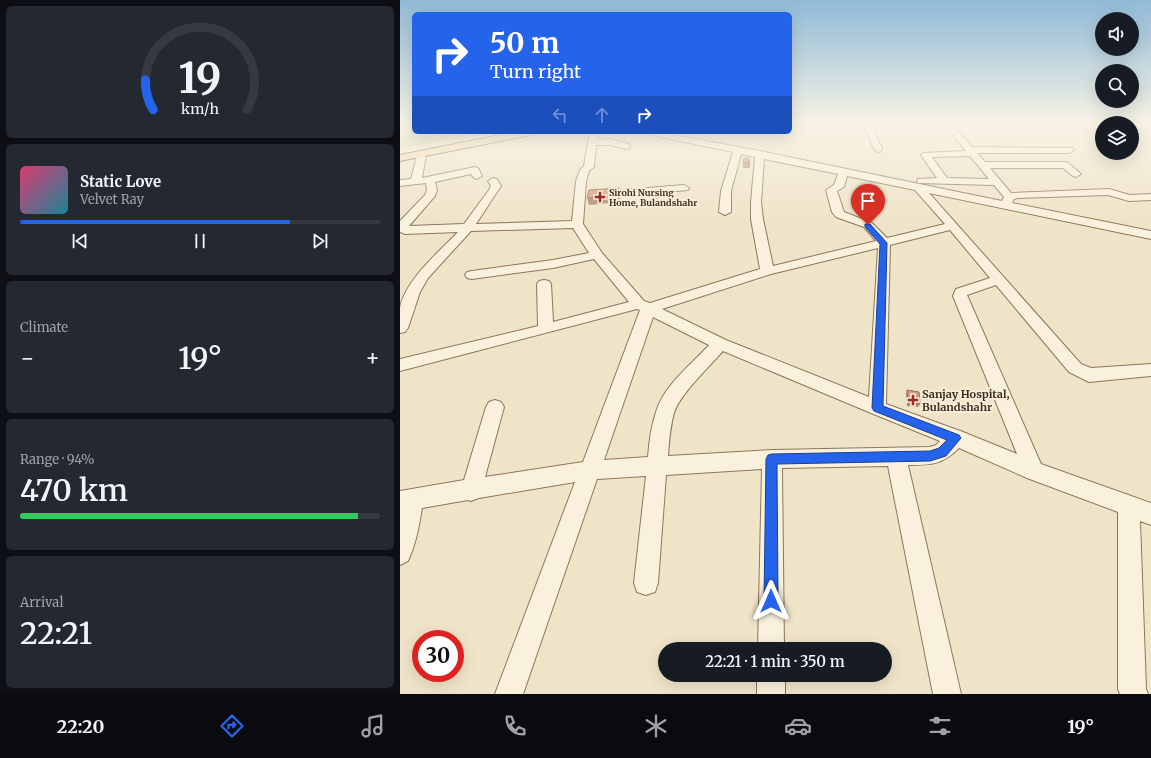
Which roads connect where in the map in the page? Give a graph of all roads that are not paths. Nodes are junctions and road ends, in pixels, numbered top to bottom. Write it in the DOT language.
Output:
graph roads {
  1 [pos="420,157"];
  2 [pos="584,157"];
  3 [pos="590,157"];
  4 [pos="736,157"];
  5 [pos="760,157"];
  6 [pos="776,157"];
  7 [pos="928,157"];
  8 [pos="977,157"];
  9 [pos="983,165"];
  10 [pos="585,170"];
  11 [pos="843,172"];
  12 [pos="1076,174"];
  13 [pos="1005,175"];
  14 [pos="477,176"];
  15 [pos="994,178"];
  16 [pos="430,180"];
  17 [pos="494,180"];
  18 [pos="416,181"];
  19 [pos="944,181"];
  20 [pos="400,183"];
  21 [pos="914,187"];
  22 [pos="684,188"];
  23 [pos="579,196"];
  24 [pos="1151,198"];
  25 [pos="1008,201"];
  26 [pos="725,212"];
  27 [pos="577,224"];
  28 [pos="953,226"];
  29 [pos="467,229"];
  30 [pos="402,232"];
  31 [pos="1151,235"];
  32 [pos="884,243"];
  33 [pos="596,255"];
  34 [pos="767,271"];
  35 [pos="472,275"];
  36 [pos="999,279"];
  37 [pos="544,284"];
  38 [pos="644,306"];
  39 [pos="400,328"];
  40 [pos="546,329"];
  41 [pos="720,344"];
  42 [pos="400,365"];
  43 [pos="1151,370"];
  44 [pos="495,407"];
  45 [pos="877,408"];
  46 [pos="956,438"];
  47 [pos="896,458"];
  48 [pos="772,459"];
  49 [pos="657,466"];
  50 [pos="589,470"];
  51 [pos="1034,471"];
  52 [pos="471,491"];
  53 [pos="406,501"];
  54 [pos="1140,510"];
  55 [pos="400,553"];
  56 [pos="646,583"];
  57 [pos="771,642"];
  58 [pos="771,682"];
  59 [pos="508,694"];
  60 [pos="771,694"];
  61 [pos="947,694"];
  62 [pos="1134,694"];
  1 -- 18 [label="street"];
  2 -- 10 [label="street"];
  3 -- 10 [label="street"];
  4 -- 26 [label="street"];
  5 -- 34 [label="street"];
  6 -- 11 [label="street"];
  7 -- 19 [label="street"];
  8 -- 9 [label="street"];
  9 -- 12 [label="street"];
  9 -- 15 [label="street"];
  10 -- 23 [label="street"];
  11 -- 21 [label="street"];
  11 -- 32 [label="street"];
  13 -- 15 [label="street"];
  14 -- 16 [label="street"];
  15 -- 19 [label="street"];
  15 -- 25 [label="street"];
  16 -- 18 [label="street"];
  16 -- 30 [label="street"];
  17 -- 29 [label="street"];
  18 -- 20 [label="street"];
  19 -- 21 [label="street"];
  21 -- 25 [label="street"];
  21 -- 28 [label="street"];
  22 -- 23 [label="street"];
  23 -- 27 [label="street"];
  24 -- 25 [label="street"];
  25 -- 31 [label="street"];
  27 -- 29 [label="street"];
  27 -- 33 [label="street"];
  28 -- 32 [label="street"];
  28 -- 36 [label="street"];
  29 -- 30 [label="street"];
  29 -- 39 [label="street"];
  32 -- 34 [label="street"];
  32 -- 45 [label="street"];
  33 -- 35 [label="street"];
  33 -- 38 [label="street"];
  34 -- 38 [label="street"];
  36 -- 43 [label="street"];
  36 -- 51 [label="street"];
  37 -- 40 [label="street"];
  38 -- 40 [label="street"];
  38 -- 41 [label="street"];
  38 -- 50 [label="street"];
  40 -- 42 [label="street"];
  41 -- 45 [label="street"];
  41 -- 49 [label="street"];
  44 -- 52 [label="street"];
  45 -- 46 [label="street"];
  46 -- 47 [label="street"];
  46 -- 51 [label="street"];
  47 -- 48 [label="street"];
  47 -- 61 [label="street"];
  48 -- 49 [label="street"];
  48 -- 57 [label="street"];
  49 -- 50 [label="street"];
  49 -- 56 [label="street"];
  50 -- 52 [label="street"];
  50 -- 59 [label="street"];
  51 -- 54 [label="street"];
  52 -- 53 [label="street"];
  53 -- 55 [label="street"];
  54 -- 62 [label="street"];
  58 -- 60 [label="street"];
}
